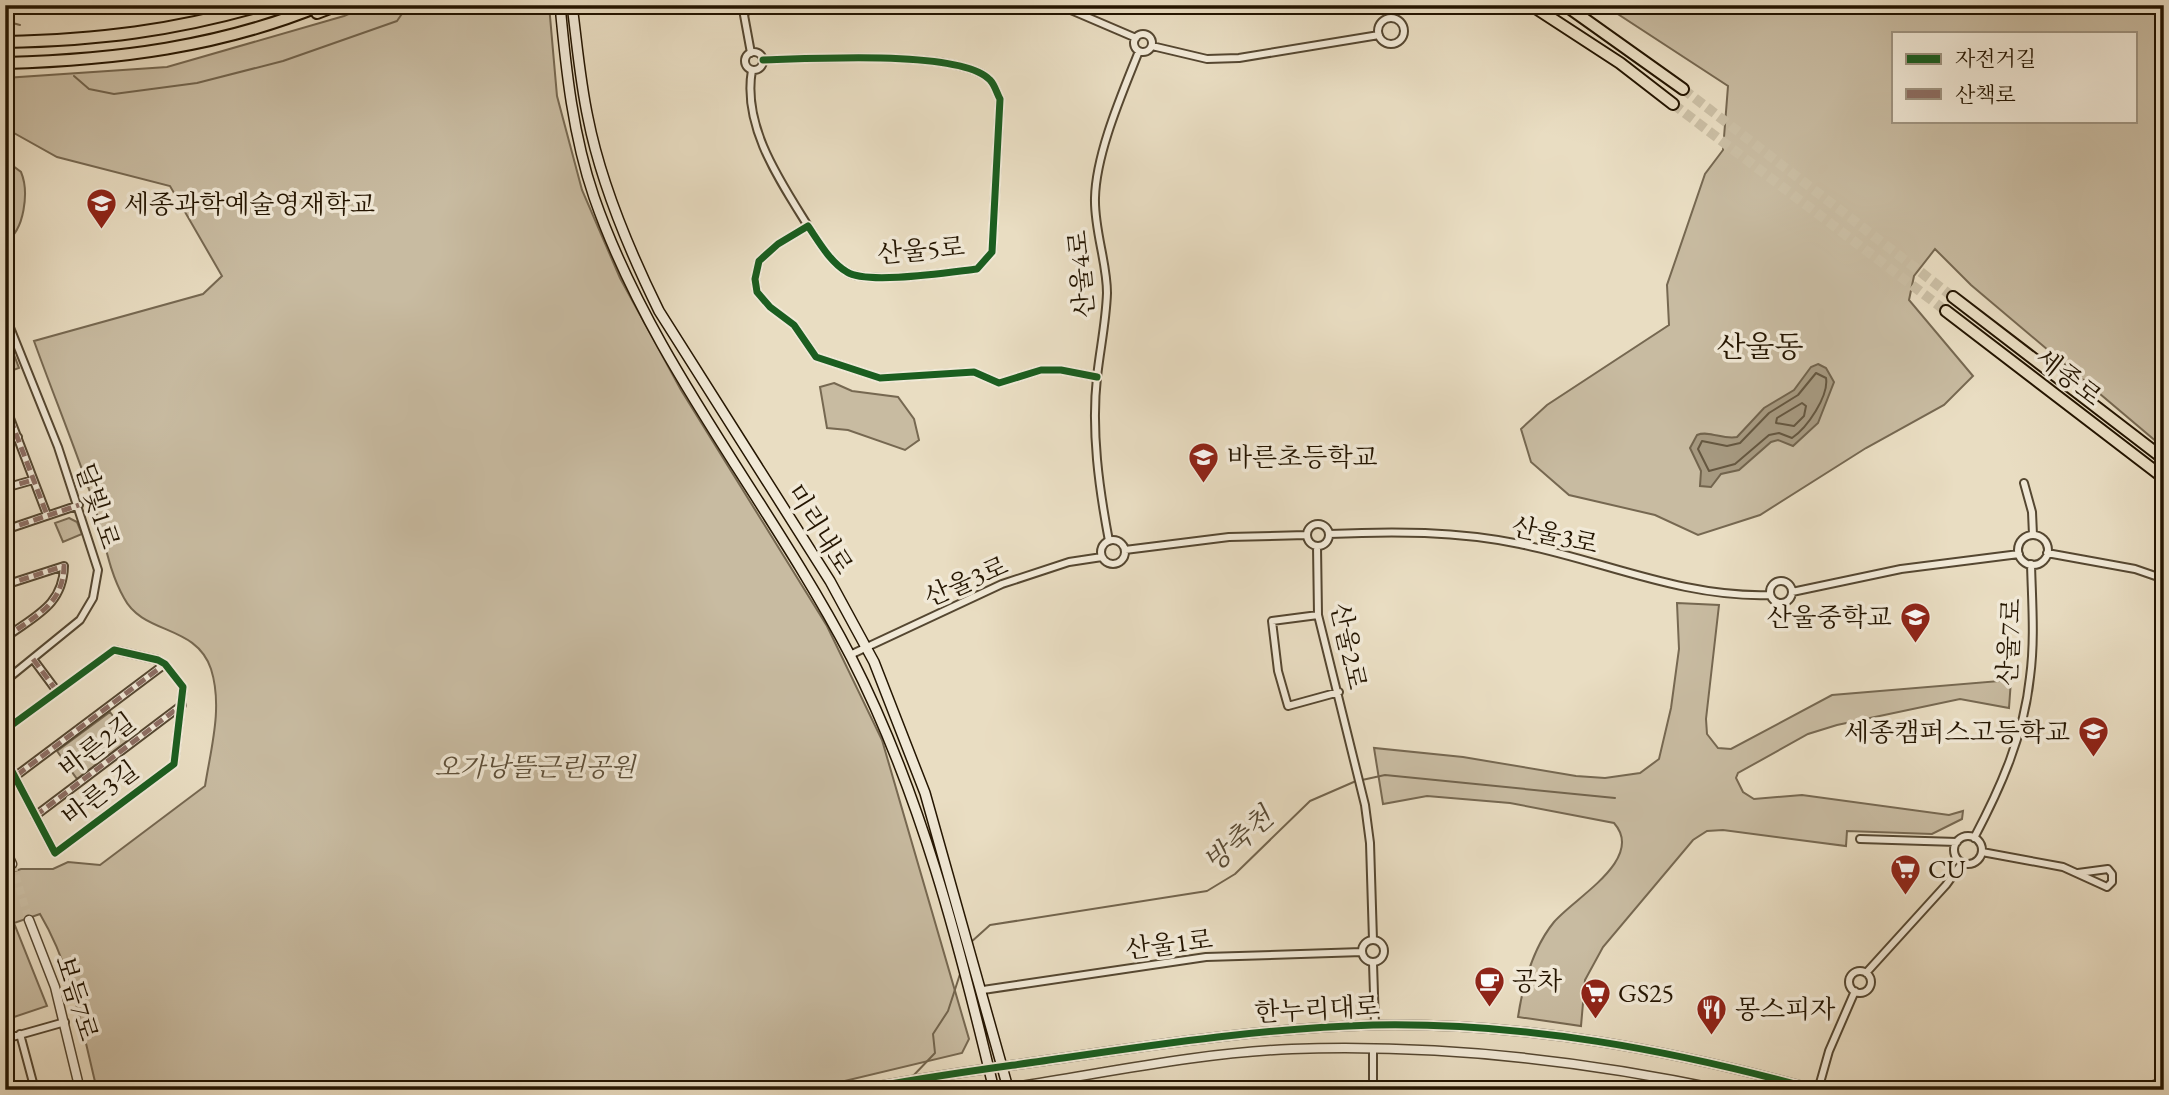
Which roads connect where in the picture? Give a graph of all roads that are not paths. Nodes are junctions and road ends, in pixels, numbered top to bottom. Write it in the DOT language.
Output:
graph roads {
  1 [pos="253,5"];
  2 [pos="263,5"];
  3 [pos="322,5"];
  4 [pos="338,5"];
  5 [pos="559,5"];
  6 [pos="572,5"];
  7 [pos="750,5"];
  8 [pos="1059,5"];
  9 [pos="1531,5"];
  10 [pos="1565,5"];
  11 [pos="222,17"];
  12 [pos="1379,35"];
  13 [pos="219,38"];
  14 [pos="1136,38"];
  15 [pos="5,43"];
  16 [pos="1152,46"];
  17 [pos="1139,51"];
  18 [pos="751,53"];
  19 [pos="763,60"];
  20 [pos="5,63"];
  21 [pos="752,70"];
  22 [pos="1683,89"];
  23 [pos="1673,104"];
  24 [pos="808,226"];
  25 [pos="1953,296"];
  26 [pos="1946,311"];
  27 [pos="5,315"];
  28 [pos="9,334"];
  29 [pos="1097,377"];
  30 [pos="5,405"];
  31 [pos="18,438"];
  32 [pos="5,442"];
  33 [pos="2164,459"];
  34 [pos="2164,478"];
  35 [pos="33,480"];
  36 [pos="2024,483"];
  37 [pos="5,488"];
  38 [pos="79,505"];
  39 [pos="47,516"];
  40 [pos="5,530"];
  41 [pos="1329,534"];
  42 [pos="1306,535"];
  43 [pos="2033,536"];
  44 [pos="1109,541"];
  45 [pos="1317,546"];
  46 [pos="1125,550"];
  47 [pos="2047,553"];
  48 [pos="2019,554"];
  49 [pos="1102,557"];
  50 [pos="2031,564"];
  51 [pos="2164,579"];
  52 [pos="5,585"];
  53 [pos="1792,592"];
  54 [pos="1770,595"];
  55 [pos="1318,615"];
  56 [pos="5,622"];
  57 [pos="13,632"];
  58 [pos="5,638"];
  59 [pos="866,646"];
  60 [pos="850,655"];
  61 [pos="33,659"];
  62 [pos="165,664"];
  63 [pos="5,681"];
  64 [pos="56,691"];
  65 [pos="1339,692"];
  66 [pos="182,705"];
  67 [pos="5,730"];
  68 [pos="5,758"];
  69 [pos="15,776"];
  70 [pos="5,784"];
  71 [pos="35,816"];
  72 [pos="1973,838"];
  73 [pos="1860,839"];
  74 [pos="1957,842"];
  75 [pos="5,849"];
  76 [pos="1982,852"];
  77 [pos="1962,863"];
  78 [pos="12,864"];
  79 [pos="2078,873"];
  80 [pos="29,920"];
  81 [pos="1373,940"];
  82 [pos="1362,952"];
  83 [pos="1373,963"];
  84 [pos="1866,973"];
  85 [pos="983,990"];
  86 [pos="1855,991"];
  87 [pos="65,1022"];
  88 [pos="1375,1025"];
  89 [pos="20,1034"];
  90 [pos="5,1039"];
  91 [pos="1373,1051"];
  92 [pos="1003,1066"];
  93 [pos="988,1068"];
  94 [pos="1009,1089"];
  95 [pos="35,1090"];
  96 [pos="80,1090"];
  97 [pos="859,1090"];
  98 [pos="993,1090"];
  99 [pos="1373,1090"];
  100 [pos="1723,1090"];
  101 [pos="1817,1090"];
  1 -- 11 [label="highway"];
  2 -- 11 [label="highway"];
  3 -- 13 [label="highway"];
  4 -- 13 [label="highway"];
  5 -- 60 [label="main road, 미리내로"];
  6 -- 59 [label="main road, 미리내로"];
  7 -- 18 [label="street"];
  8 -- 14 [label="street"];
  9 -- 23 [label="highway"];
  10 -- 22 [label="highway"];
  11 -- 15 [label="highway"];
  12 -- 12 [label="street"];
  12 -- 16 [label="street"];
  13 -- 20 [label="highway"];
  14 -- 16 [label="street"];
  14 -- 17 [label="street"];
  16 -- 17 [label="street"];
  17 -- 29 [label="street, 산울4로"];
  18 -- 19 [label="street"];
  18 -- 21 [label="street"];
  19 -- 21 [label="street"];
  19 -- 24 [label="street, 산울5로"];
  21 -- 24 [label="street, 산울5로"];
  24 -- 29 [label="street"];
  25 -- 33 [label="highway, 세종로"];
  26 -- 34 [label="highway, 세종로"];
  27 -- 28 [label="street, 달빛1로"];
  28 -- 38 [label="street, 달빛1로"];
  29 -- 44 [label="street, 산울4로"];
  30 -- 31 [label="street"];
  31 -- 32 [label="street"];
  31 -- 35 [label="street"];
  35 -- 37 [label="street"];
  35 -- 39 [label="street"];
  36 -- 43 [label="street"];
  38 -- 39 [label="street"];
  38 -- 61 [label="street, 달빛1로"];
  39 -- 40 [label="street"];
  41 -- 42 [label="street"];
  41 -- 45 [label="street"];
  41 -- 54 [label="street, 산울3로"];
  42 -- 45 [label="street"];
  42 -- 46 [label="street"];
  43 -- 47 [label="street"];
  43 -- 48 [label="street"];
  44 -- 46 [label="street"];
  44 -- 49 [label="street"];
  45 -- 55 [label="street, 산울2로"];
  46 -- 49 [label="street"];
  47 -- 50 [label="street"];
  47 -- 51 [label="street"];
  48 -- 50 [label="street"];
  48 -- 53 [label="street"];
  49 -- 59 [label="street, 산울3로"];
  50 -- 72 [label="street, 산울7로"];
  52 -- 57 [label="street"];
  53 -- 54 [label="street"];
  53 -- 54 [label="street"];
  55 -- 65 [label="street, 산울2로"];
  55 -- 65 [label="street"];
  56 -- 57 [label="street"];
  57 -- 58 [label="street"];
  59 -- 60 [label="street, 산울3로"];
  59 -- 85 [label="main road, 미리내로"];
  60 -- 93 [label="main road, 미리내로"];
  61 -- 63 [label="street, 달빛1로"];
  61 -- 64 [label="street"];
  62 -- 64 [label="street"];
  62 -- 66 [label="street"];
  62 -- 69 [label="street"];
  64 -- 67 [label="street"];
  65 -- 81 [label="street, 산울2로"];
  66 -- 71 [label="street, 바른2길"];
  66 -- 71 [label="street, 바른3길"];
  68 -- 69 [label="street, 바른3길"];
  69 -- 70 [label="street"];
  69 -- 71 [label="street, 바른3길"];
  72 -- 74 [label="street"];
  72 -- 76 [label="street"];
  73 -- 74 [label="street"];
  74 -- 77 [label="street"];
  75 -- 78 [label="street"];
  76 -- 77 [label="street"];
  76 -- 79 [label="street"];
  77 -- 84 [label="street"];
  79 -- 79 [label="street"];
  80 -- 87 [label="street, 보듬7로"];
  81 -- 82 [label="street"];
  81 -- 83 [label="street"];
  82 -- 83 [label="street"];
  82 -- 85 [label="street, 산울1로"];
  83 -- 88 [label="street"];
  84 -- 86 [label="street"];
  84 -- 86 [label="street"];
  85 -- 92 [label="main road, 미리내로"];
  86 -- 101 [label="street"];
  87 -- 89 [label="street"];
  87 -- 96 [label="street, 보듬7로"];
  88 -- 92 [label="street, 한누리대로"];
  88 -- 101 [label="street, 한누리대로"];
  89 -- 90 [label="street"];
  89 -- 95 [label="street"];
  91 -- 94 [label="street, 한누리대로"];
  91 -- 99 [label="street"];
  91 -- 100 [label="street, 한누리대로"];
  92 -- 93 [label="street, 한누리대로"];
  92 -- 94 [label="main road, 미리내로"];
  93 -- 97 [label="street, 한누리대로"];
  93 -- 98 [label="main road, 미리내로"];
  94 -- 98 [label="street, 한누리대로"];
}
